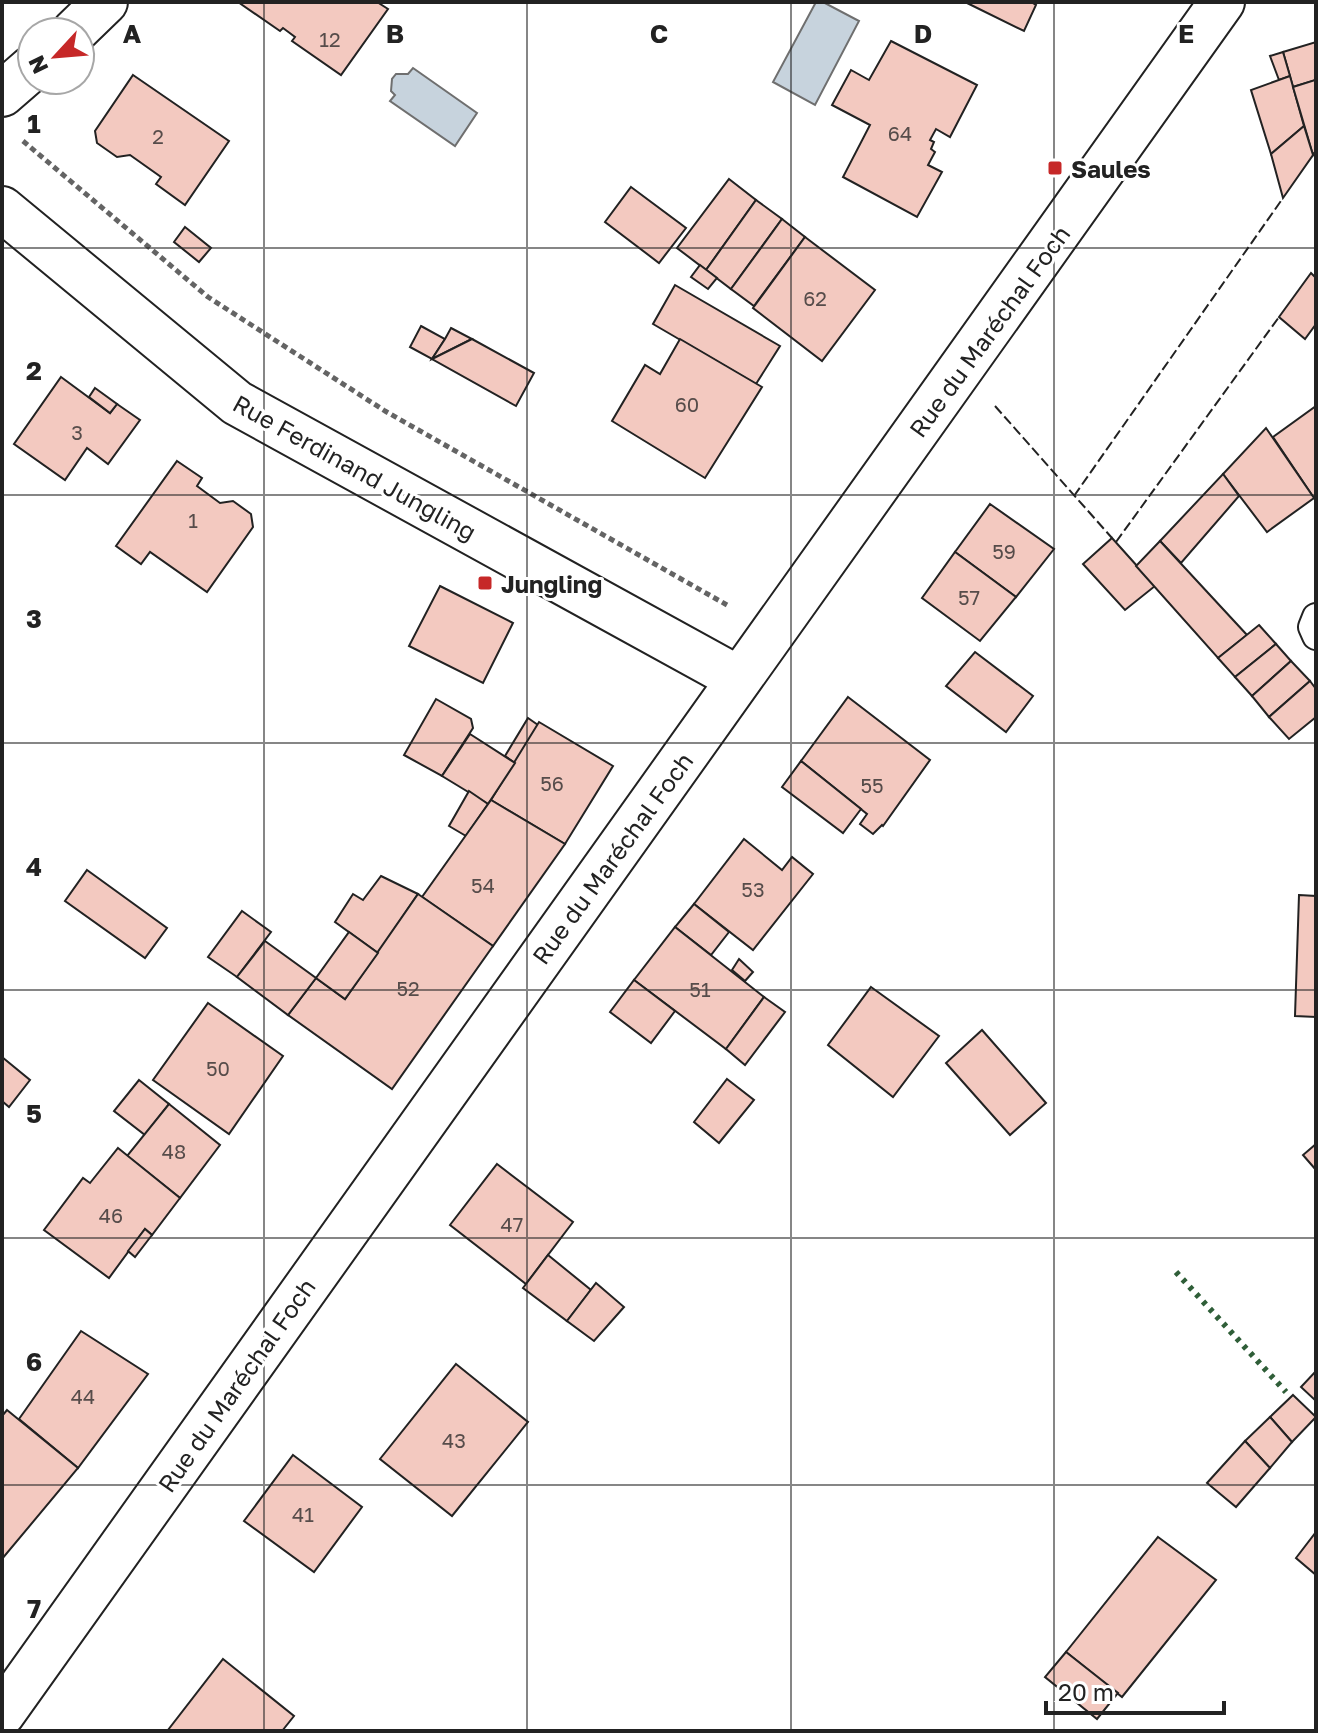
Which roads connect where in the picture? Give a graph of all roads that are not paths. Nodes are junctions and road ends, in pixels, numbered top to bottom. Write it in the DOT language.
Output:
graph roads {
  1 [pos="105,2"];
  2 [pos="1222,2"];
  3 [pos="91,16"];
  4 [pos="2,209"];
  5 [pos="1316,617"];
  6 [pos="1316,636"];
  7 [pos="739,679"];
  8 [pos="2,1714"];
  1 -- 3 [label="street"];
  2 -- 7 [label="street, Rue du Maréchal Foch"];
  4 -- 7 [label="street, Rue Ferdinand Jungling"];
  5 -- 6 [label="lane"];
  7 -- 8 [label="street, Rue du Maréchal Foch"];
}
